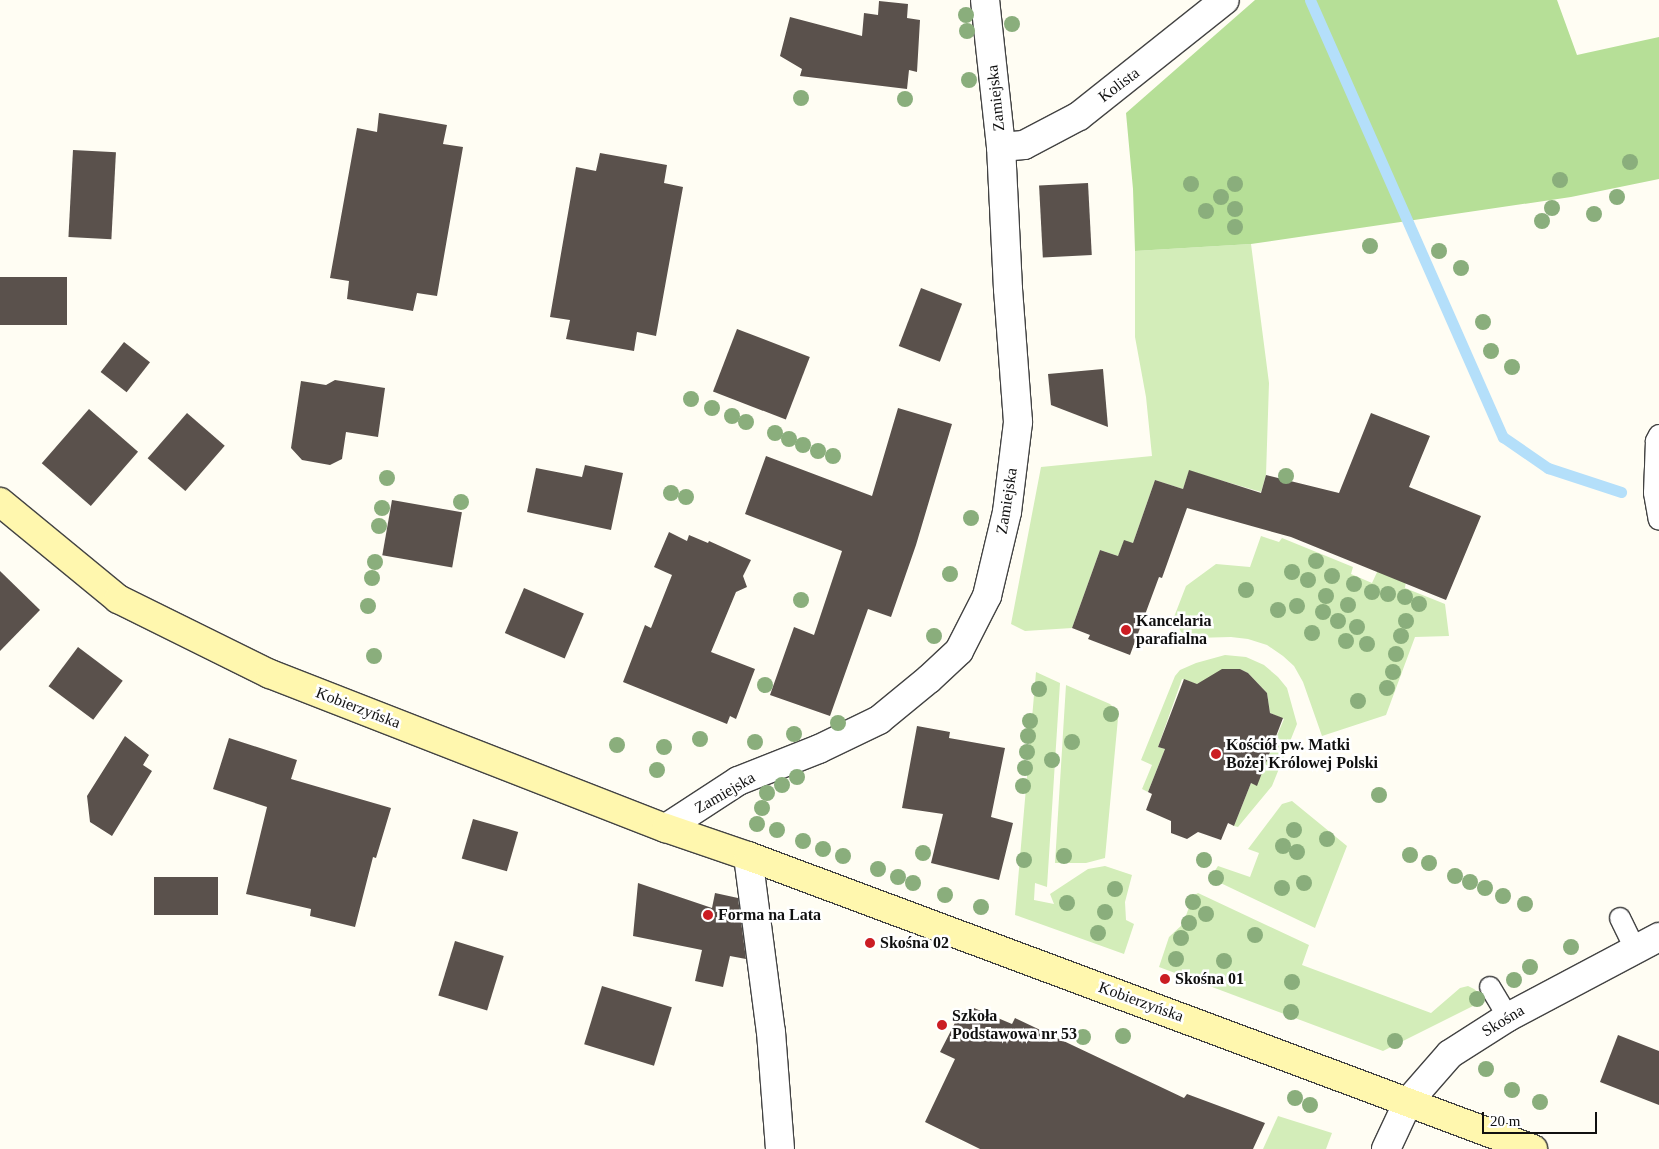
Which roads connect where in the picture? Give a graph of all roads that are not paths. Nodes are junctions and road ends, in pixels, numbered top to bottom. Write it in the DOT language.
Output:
graph roads {
  1 [pos="985,0"];
  2 [pos="1225,0"];
  3 [pos="1001,146"];
  4 [pos="1659,435"];
  5 [pos="0,502"];
  6 [pos="1659,520"];
  7 [pos="666,828"];
  8 [pos="748,856"];
  9 [pos="1620,918"];
  10 [pos="1659,937"];
  11 [pos="1635,949"];
  12 [pos="1490,987"];
  13 [pos="1508,1017"];
  14 [pos="1408,1102"];
  15 [pos="780,1149"];
  16 [pos="1386,1149"];
  17 [pos="1533,1149"];
  1 -- 3 [label="street, Zamiejska"];
  2 -- 3 [label="street, Kolista"];
  3 -- 7 [label="street, Zamiejska"];
  4 -- 6 [label="lane"];
  5 -- 7 [label="street, Kobierzyńska"];
  7 -- 8 [label="street, Kobierzyńska"];
  8 -- 14 [label="street, Kobierzyńska"];
  8 -- 15 [label="street"];
  9 -- 11 [label="lane"];
  10 -- 11 [label="street, Skośna"];
  11 -- 13 [label="street, Skośna"];
  12 -- 13 [label="lane"];
  13 -- 14 [label="street, Skośna"];
  14 -- 16 [label="street, Skośna"];
  14 -- 17 [label="street, Kobierzyńska"];
}
